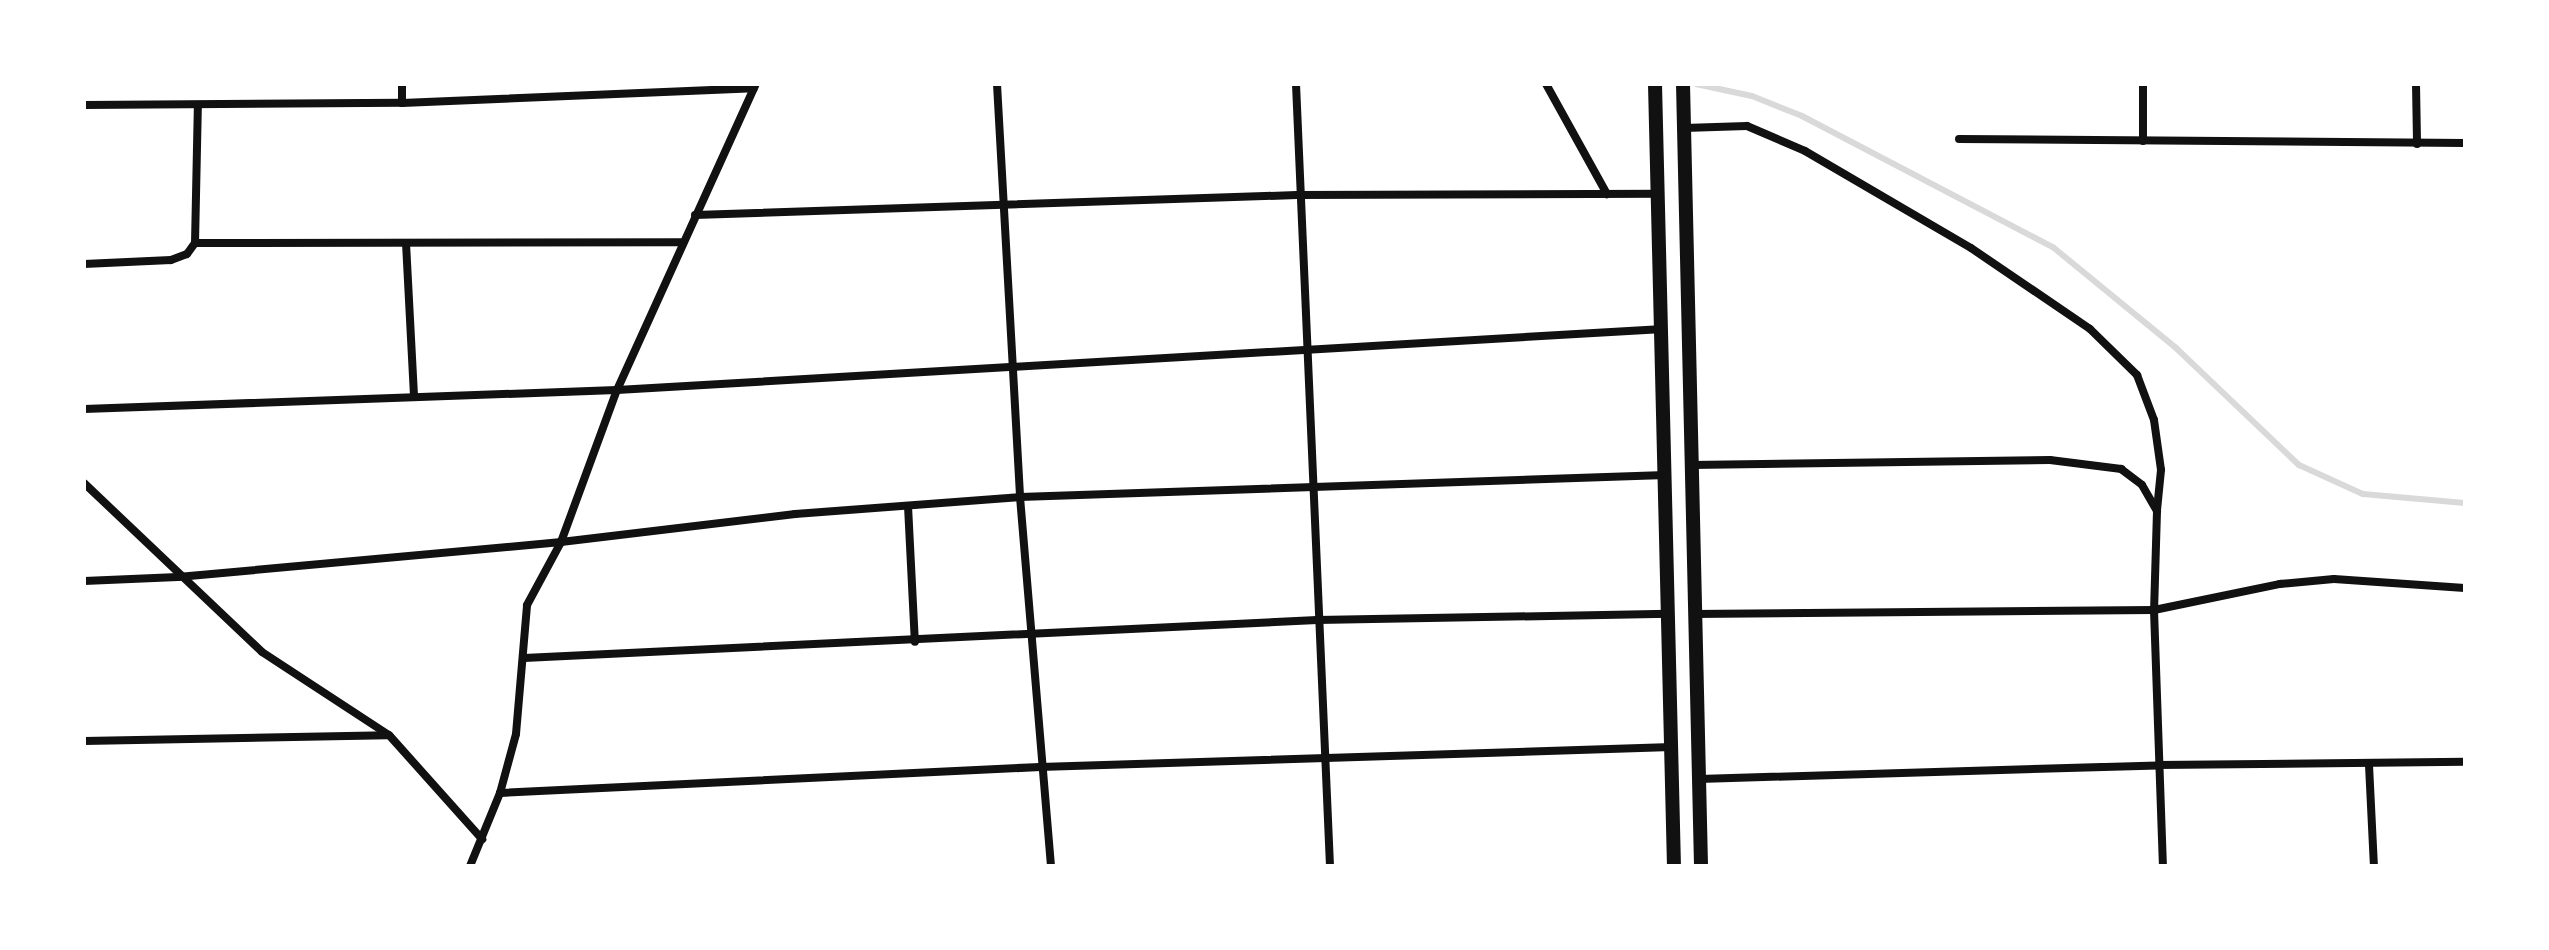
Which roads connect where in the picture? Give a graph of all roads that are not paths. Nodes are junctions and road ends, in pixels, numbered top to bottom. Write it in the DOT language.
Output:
graph roads {
  1 [pos="402,84"];
  2 [pos="997,84"];
  3 [pos="1296,84"];
  4 [pos="1546,84"];
  5 [pos="1655,84"];
  6 [pos="2143,84"];
  7 [pos="2416,84"];
  8 [pos="755,86"];
  9 [pos="1683,88"];
  10 [pos="402,103"];
  11 [pos="84,105"];
  12 [pos="198,105"];
  13 [pos="1684,128"];
  14 [pos="1959,139"];
  15 [pos="2143,141"];
  16 [pos="2465,143"];
  17 [pos="2417,144"];
  18 [pos="1607,194"];
  19 [pos="1659,194"];
  20 [pos="1297,195"];
  21 [pos="1005,202"];
  22 [pos="695,215"];
  23 [pos="681,242"];
  24 [pos="195,243"];
  25 [pos="406,243"];
  26 [pos="84,264"];
  27 [pos="1663,329"];
  28 [pos="1307,351"];
  29 [pos="1013,369"];
  30 [pos="617,390"];
  31 [pos="414,397"];
  32 [pos="84,409"];
  33 [pos="1690,465"];
  34 [pos="1666,475"];
  35 [pos="84,483"];
  36 [pos="1310,485"];
  37 [pos="1020,497"];
  38 [pos="908,506"];
  39 [pos="2157,511"];
  40 [pos="561,542"];
  41 [pos="178,577"];
  42 [pos="84,581"];
  43 [pos="2465,588"];
  44 [pos="2154,610"];
  45 [pos="1669,614"];
  46 [pos="1693,614"];
  47 [pos="1317,620"];
  48 [pos="1031,637"];
  49 [pos="915,642"];
  50 [pos="524,658"];
  51 [pos="389,735"];
  52 [pos="84,741"];
  53 [pos="1672,747"];
  54 [pos="1324,756"];
  55 [pos="2465,762"];
  56 [pos="2158,765"];
  57 [pos="2369,765"];
  58 [pos="1040,767"];
  59 [pos="1699,779"];
  60 [pos="500,793"];
  61 [pos="482,839"];
  62 [pos="470,866"];
  63 [pos="1051,866"];
  64 [pos="1330,866"];
  65 [pos="1674,866"];
  66 [pos="1701,866"];
  67 [pos="2163,866"];
  68 [pos="2374,866"];
  1 -- 10 [label="street"];
  2 -- 21 [label="street"];
  3 -- 20 [label="street"];
  4 -- 18 [label="street"];
  5 -- 19 [label="main road"];
  6 -- 15 [label="street"];
  7 -- 17 [label="street"];
  8 -- 10 [label="street"];
  8 -- 22 [label="street"];
  9 -- 13 [label="main road"];
  10 -- 12 [label="street"];
  11 -- 12 [label="street"];
  12 -- 24 [label="street"];
  13 -- 33 [label="main road"];
  13 -- 39 [label="street"];
  14 -- 15 [label="street"];
  15 -- 17 [label="street"];
  16 -- 17 [label="street"];
  18 -- 19 [label="street"];
  18 -- 20 [label="street"];
  19 -- 27 [label="main road"];
  20 -- 21 [label="street"];
  20 -- 28 [label="street"];
  21 -- 22 [label="street"];
  21 -- 29 [label="street"];
  22 -- 23 [label="street"];
  23 -- 25 [label="street"];
  23 -- 30 [label="street"];
  24 -- 25 [label="street"];
  24 -- 26 [label="street"];
  25 -- 31 [label="street"];
  27 -- 28 [label="street"];
  27 -- 34 [label="main road"];
  28 -- 29 [label="street"];
  28 -- 36 [label="street"];
  29 -- 30 [label="street"];
  29 -- 37 [label="street"];
  30 -- 31 [label="street"];
  30 -- 40 [label="street"];
  31 -- 32 [label="street"];
  33 -- 39 [label="street"];
  33 -- 46 [label="main road"];
  34 -- 36 [label="street"];
  34 -- 45 [label="main road"];
  35 -- 41 [label="street"];
  36 -- 37 [label="street"];
  36 -- 47 [label="street"];
  37 -- 38 [label="street"];
  37 -- 48 [label="street"];
  38 -- 40 [label="street"];
  38 -- 49 [label="street"];
  39 -- 44 [label="street"];
  40 -- 41 [label="street"];
  40 -- 50 [label="street"];
  41 -- 42 [label="street"];
  41 -- 51 [label="street"];
  43 -- 44 [label="street"];
  44 -- 46 [label="street"];
  44 -- 56 [label="street"];
  45 -- 47 [label="street"];
  45 -- 53 [label="main road"];
  46 -- 59 [label="main road"];
  47 -- 48 [label="street"];
  47 -- 54 [label="street"];
  48 -- 49 [label="street"];
  48 -- 58 [label="street"];
  49 -- 50 [label="street"];
  50 -- 60 [label="street"];
  51 -- 52 [label="street"];
  51 -- 61 [label="street"];
  53 -- 54 [label="street"];
  53 -- 65 [label="main road"];
  54 -- 58 [label="street"];
  54 -- 64 [label="street"];
  55 -- 57 [label="street"];
  56 -- 57 [label="street"];
  56 -- 59 [label="street"];
  56 -- 67 [label="street"];
  57 -- 68 [label="street"];
  58 -- 60 [label="street"];
  58 -- 63 [label="street"];
  59 -- 66 [label="main road"];
  60 -- 61 [label="street"];
  61 -- 62 [label="street"];
}
